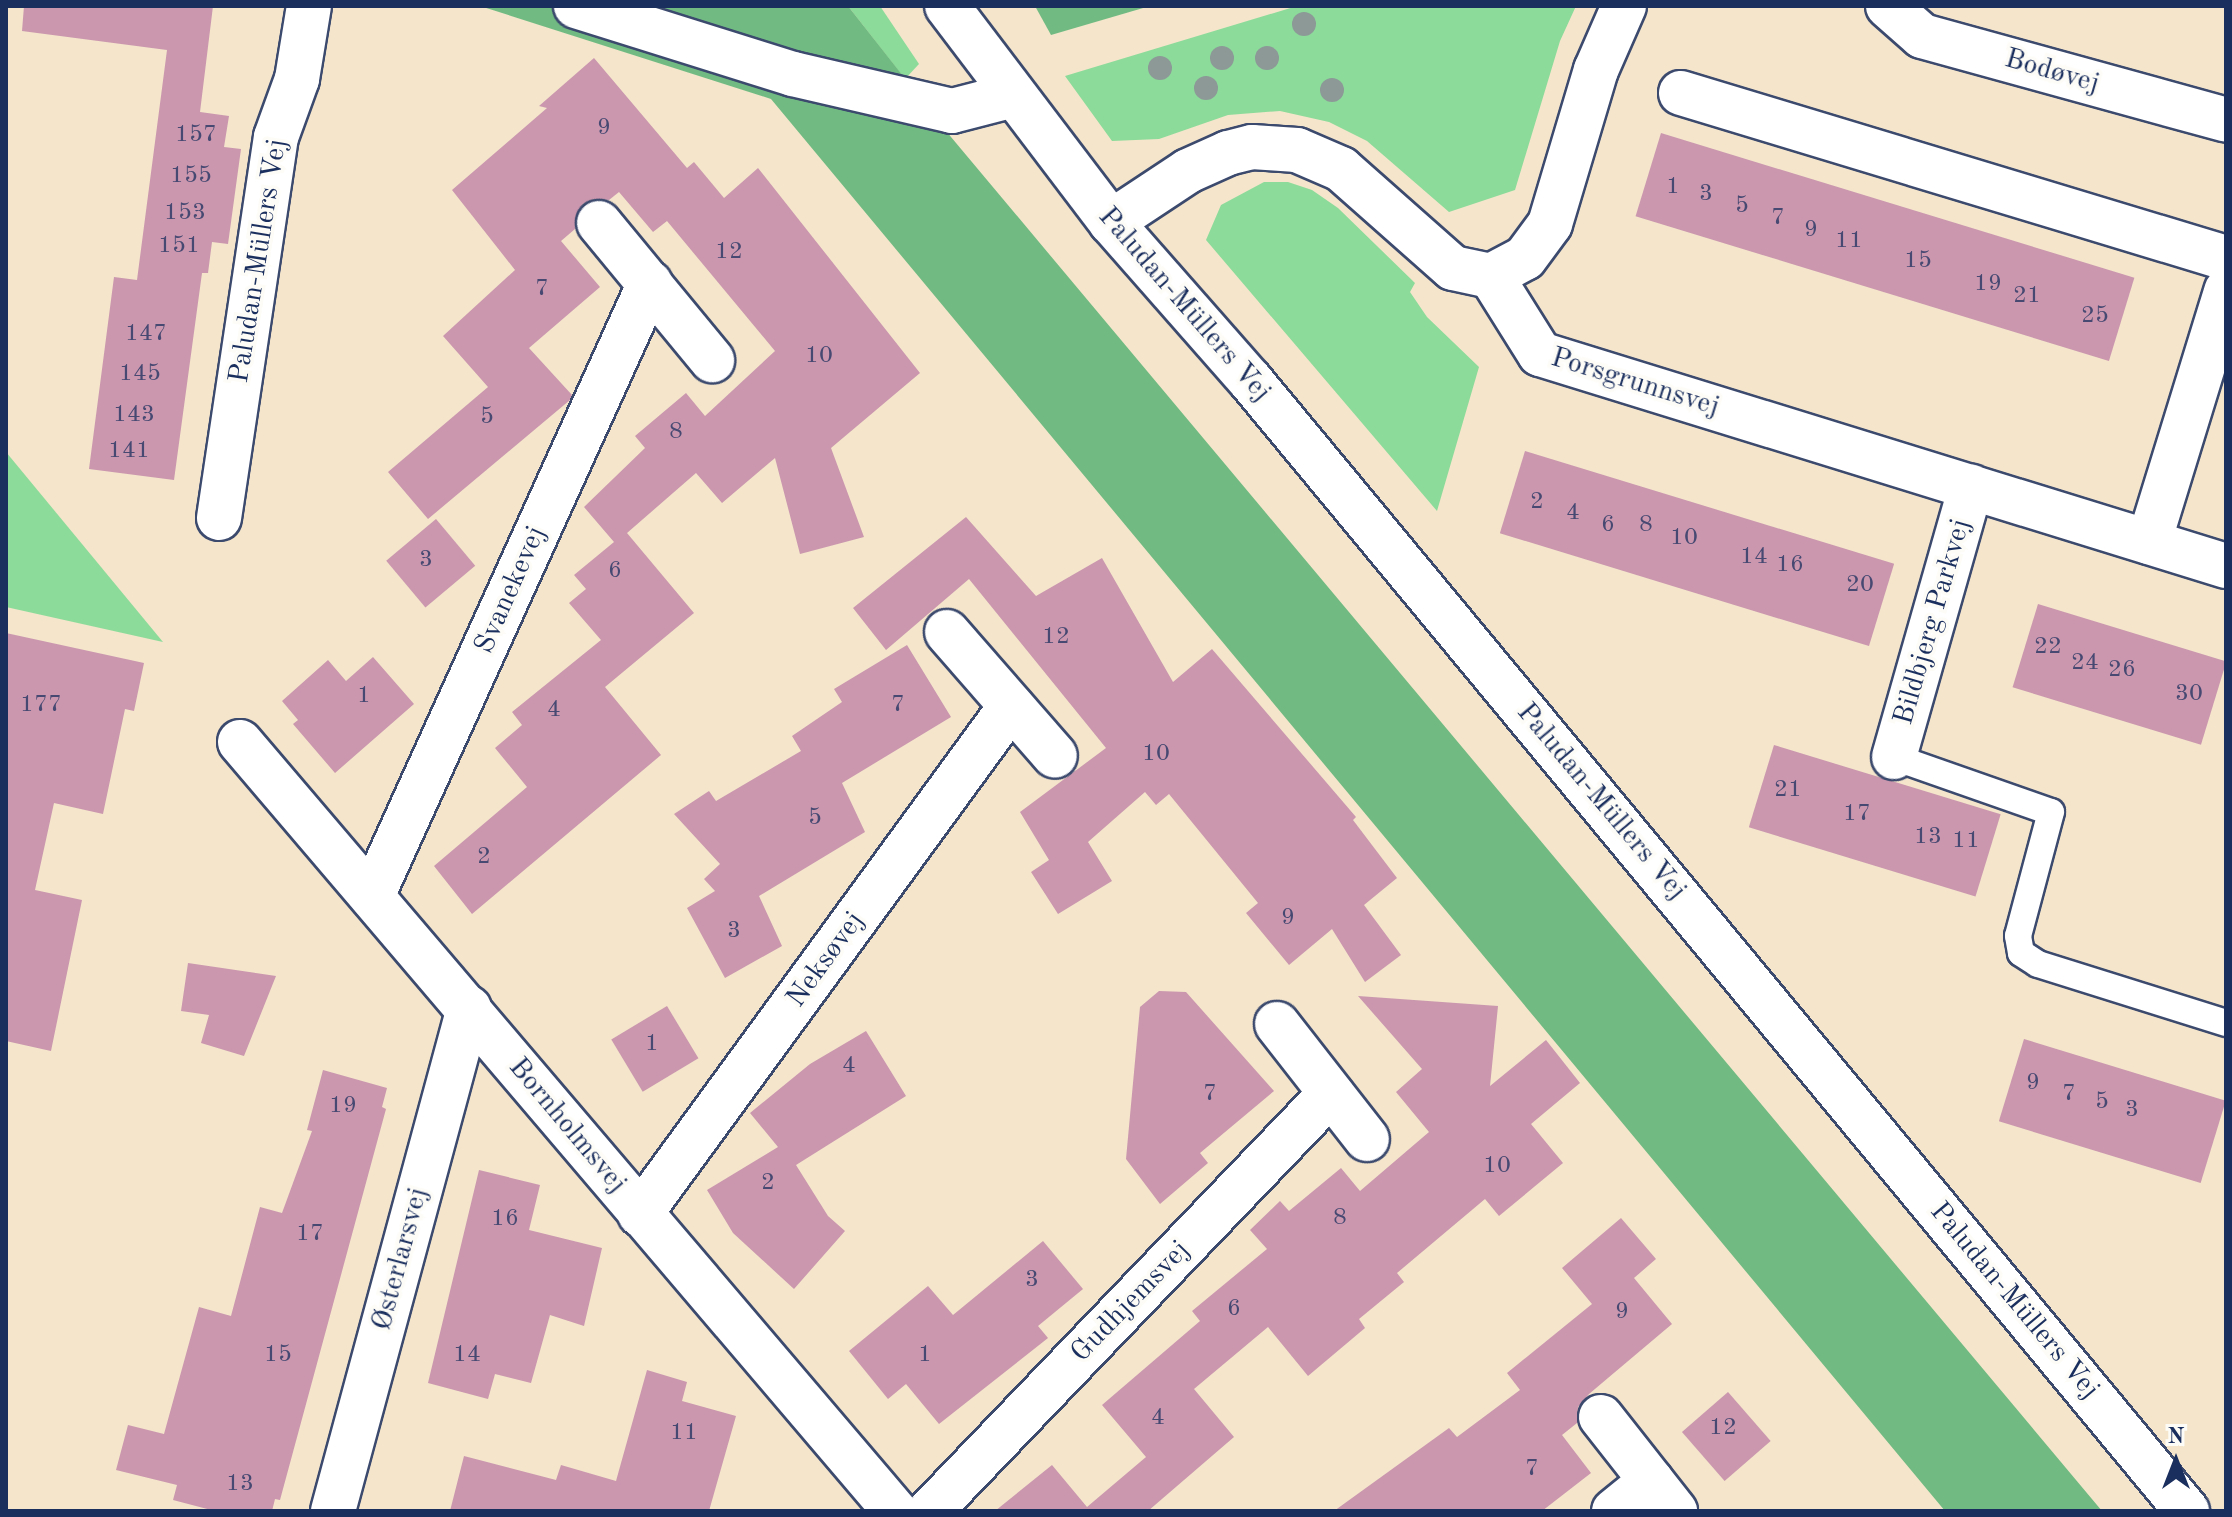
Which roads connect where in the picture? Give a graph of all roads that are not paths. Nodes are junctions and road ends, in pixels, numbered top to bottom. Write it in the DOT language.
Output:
graph roads {
  1 [pos="309,6"];
  2 [pos="576,6"];
  3 [pos="947,6"];
  4 [pos="1624,6"];
  5 [pos="1888,6"];
  6 [pos="1681,93"];
  7 [pos="1010,96"];
  8 [pos="2226,120"];
  9 [pos="1111,222"];
  10 [pos="599,223"];
  11 [pos="2226,258"];
  12 [pos="1491,276"];
  13 [pos="650,283"];
  14 [pos="2226,291"];
  15 [pos="712,360"];
  16 [pos="1971,487"];
  17 [pos="219,518"];
  18 [pos="2149,542"];
  19 [pos="2226,566"];
  20 [pos="947,632"];
  21 [pos="1011,706"];
  22 [pos="240,742"];
  23 [pos="1055,756"];
  24 [pos="1894,757"];
  25 [pos="372,896"];
  26 [pos="469,1008"];
  27 [pos="2226,1023"];
  28 [pos="1277,1024"];
  29 [pos="1331,1093"];
  30 [pos="1367,1139"];
  31 [pos="640,1214"];
  32 [pos="1601,1417"];
  33 [pos="863,1492"];
  34 [pos="1663,1496"];
  35 [pos="333,1511"];
  36 [pos="895,1511"];
  37 [pos="930,1511"];
  38 [pos="1614,1511"];
  39 [pos="2187,1511"];
  1 -- 17 [label="street, Paludan-Müllers Vej"];
  2 -- 7 [label="street"];
  3 -- 7 [label="street, Paludan-Müllers Vej"];
  4 -- 12 [label="street"];
  5 -- 8 [label="street, Bodøvej"];
  6 -- 11 [label="street"];
  7 -- 9 [label="street, Paludan-Müllers Vej"];
  9 -- 12 [label="street"];
  9 -- 39 [label="street, Paludan-Müllers Vej"];
  10 -- 13 [label="street"];
  12 -- 16 [label="street, Porsgrunnsvej"];
  13 -- 15 [label="street"];
  13 -- 25 [label="street, Svanekevej"];
  14 -- 18 [label="street"];
  16 -- 18 [label="street, Porsgrunnsvej"];
  16 -- 24 [label="street, Bildbjerg Parkvej"];
  18 -- 19 [label="street, Porsgrunnsvej"];
  20 -- 21 [label="street"];
  21 -- 23 [label="street"];
  21 -- 31 [label="street, Neksøvej"];
  22 -- 25 [label="street, Bornholmsvej"];
  24 -- 27 [label="lane"];
  25 -- 26 [label="street, Bornholmsvej"];
  26 -- 31 [label="street, Bornholmsvej"];
  26 -- 35 [label="street, Østerlarsvej"];
  28 -- 29 [label="street"];
  29 -- 30 [label="street"];
  29 -- 37 [label="street, Gudhjemsvej"];
  31 -- 33 [label="street, Bornholmsvej"];
  32 -- 34 [label="street"];
  33 -- 36 [label="street, Bornholmsvej"];
  34 -- 38 [label="street"];
}
